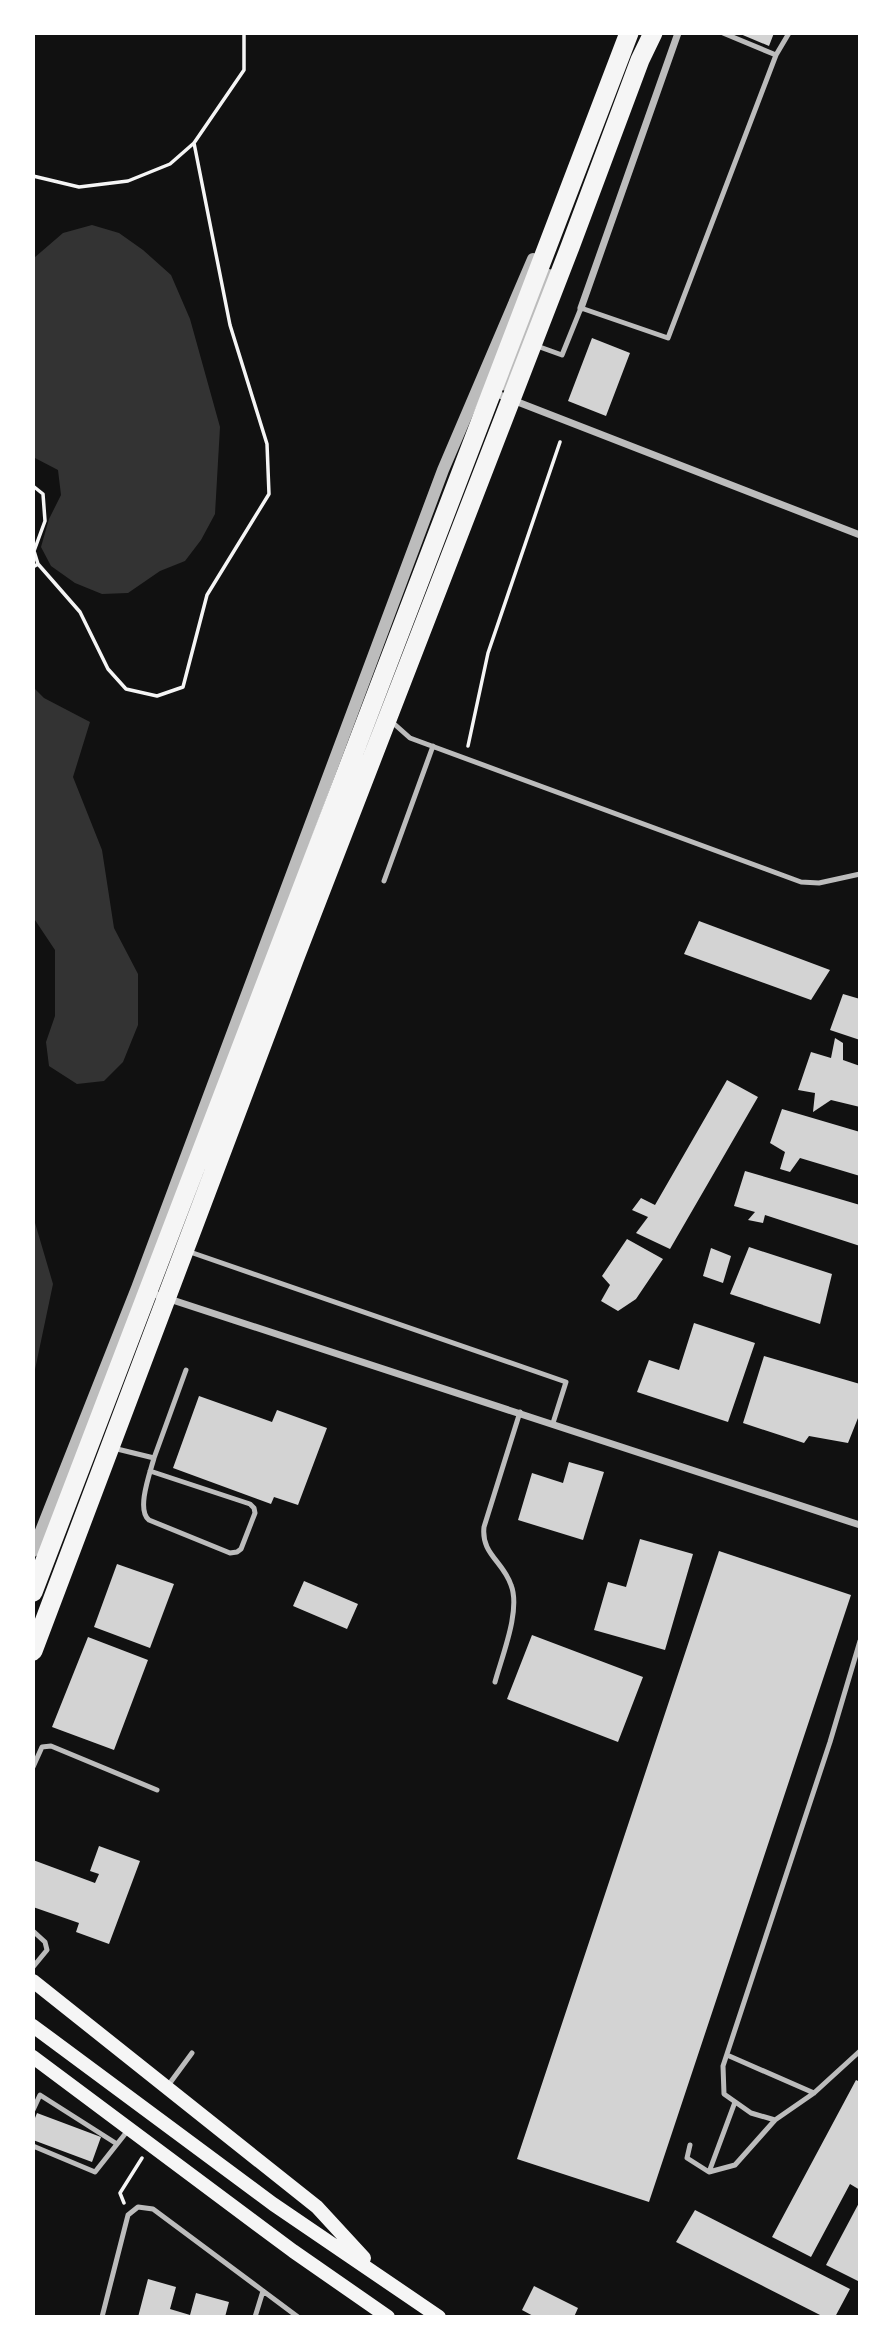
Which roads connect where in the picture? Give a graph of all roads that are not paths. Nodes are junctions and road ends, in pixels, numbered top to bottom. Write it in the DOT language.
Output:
graph roads {
  1 [pos="628,33"];
  2 [pos="643,33"];
  3 [pos="653,33"];
  4 [pos="678,33"];
  5 [pos="723,33"];
  6 [pos="789,33"];
  7 [pos="776,55"];
  8 [pos="581,308"];
  9 [pos="502,332"];
  10 [pos="523,340"];
  11 [pos="478,387"];
  12 [pos="502,396"];
  13 [pos="860,535"];
  14 [pos="384,715"];
  15 [pos="433,746"];
  16 [pos="860,874"];
  17 [pos="384,881"];
  18 [pos="182,1250"];
  19 [pos="137,1288"];
  20 [pos="162,1297"];
  21 [pos="186,1370"];
  22 [pos="520,1412"];
  23 [pos="553,1423"];
  24 [pos="110,1447"];
  25 [pos="154,1458"];
  26 [pos="150,1471"];
  27 [pos="860,1525"];
  28 [pos="33,1552"];
  29 [pos="33,1592"];
  30 [pos="860,1641"];
  31 [pos="33,1650"];
  32 [pos="495,1682"];
  33 [pos="33,1767"];
  34 [pos="157,1790"];
  35 [pos="33,1931"];
  36 [pos="33,1967"];
  37 [pos="33,1980"];
  38 [pos="33,2026"];
  39 [pos="860,2051"];
  40 [pos="192,2053"];
  41 [pos="727,2055"];
  42 [pos="33,2057"];
  43 [pos="167,2087"];
  44 [pos="33,2090"];
  45 [pos="814,2093"];
  46 [pos="40,2095"];
  47 [pos="735,2102"];
  48 [pos="33,2110"];
  49 [pos="775,2120"];
  50 [pos="129,2129"];
  51 [pos="117,2144"];
  52 [pos="690,2145"];
  53 [pos="33,2146"];
  54 [pos="709,2172"];
  55 [pos="380,2275"];
  56 [pos="262,2291"];
  57 [pos="102,2317"];
  58 [pos="255,2317"];
  59 [pos="298,2317"];
  60 [pos="388,2317"];
  61 [pos="439,2317"];
  1 -- 9 [label="street"];
  1 -- 29 [label="highway"];
  2 -- 10 [label="street"];
  3 -- 31 [label="highway"];
  4 -- 8 [label="street"];
  5 -- 7 [label="lane"];
  6 -- 7 [label="lane"];
  7 -- 8 [label="lane"];
  8 -- 10 [label="lane"];
  9 -- 10 [label="lane"];
  9 -- 11 [label="street"];
  10 -- 12 [label="street"];
  11 -- 12 [label="street"];
  11 -- 19 [label="street"];
  12 -- 13 [label="street"];
  12 -- 14 [label="street"];
  14 -- 15 [label="lane"];
  14 -- 18 [label="street"];
  15 -- 16 [label="lane"];
  15 -- 17 [label="lane"];
  18 -- 20 [label="street"];
  18 -- 23 [label="lane"];
  19 -- 20 [label="street"];
  19 -- 28 [label="street"];
  20 -- 22 [label="street"];
  20 -- 24 [label="street"];
  21 -- 25 [label="lane"];
  22 -- 23 [label="street"];
  22 -- 32 [label="lane"];
  23 -- 27 [label="street"];
  24 -- 25 [label="lane"];
  24 -- 31 [label="street"];
  25 -- 26 [label="lane"];
  26 -- 26 [label="lane"];
  30 -- 41 [label="lane"];
  33 -- 34 [label="lane"];
  35 -- 36 [label="lane"];
  37 -- 43 [label="main road"];
  38 -- 55 [label="main road"];
  39 -- 45 [label="lane"];
  40 -- 43 [label="lane"];
  41 -- 45 [label="lane"];
  41 -- 47 [label="lane"];
  42 -- 50 [label="main road"];
  43 -- 55 [label="main road"];
  44 -- 46 [label="lane"];
  45 -- 49 [label="lane"];
  46 -- 48 [label="lane"];
  46 -- 51 [label="lane"];
  47 -- 49 [label="lane"];
  47 -- 54 [label="lane"];
  49 -- 54 [label="lane"];
  50 -- 51 [label="lane"];
  50 -- 60 [label="main road"];
  51 -- 53 [label="lane"];
  52 -- 54 [label="lane"];
  55 -- 61 [label="main road"];
  56 -- 57 [label="lane"];
  56 -- 58 [label="lane"];
  56 -- 59 [label="lane"];
}
